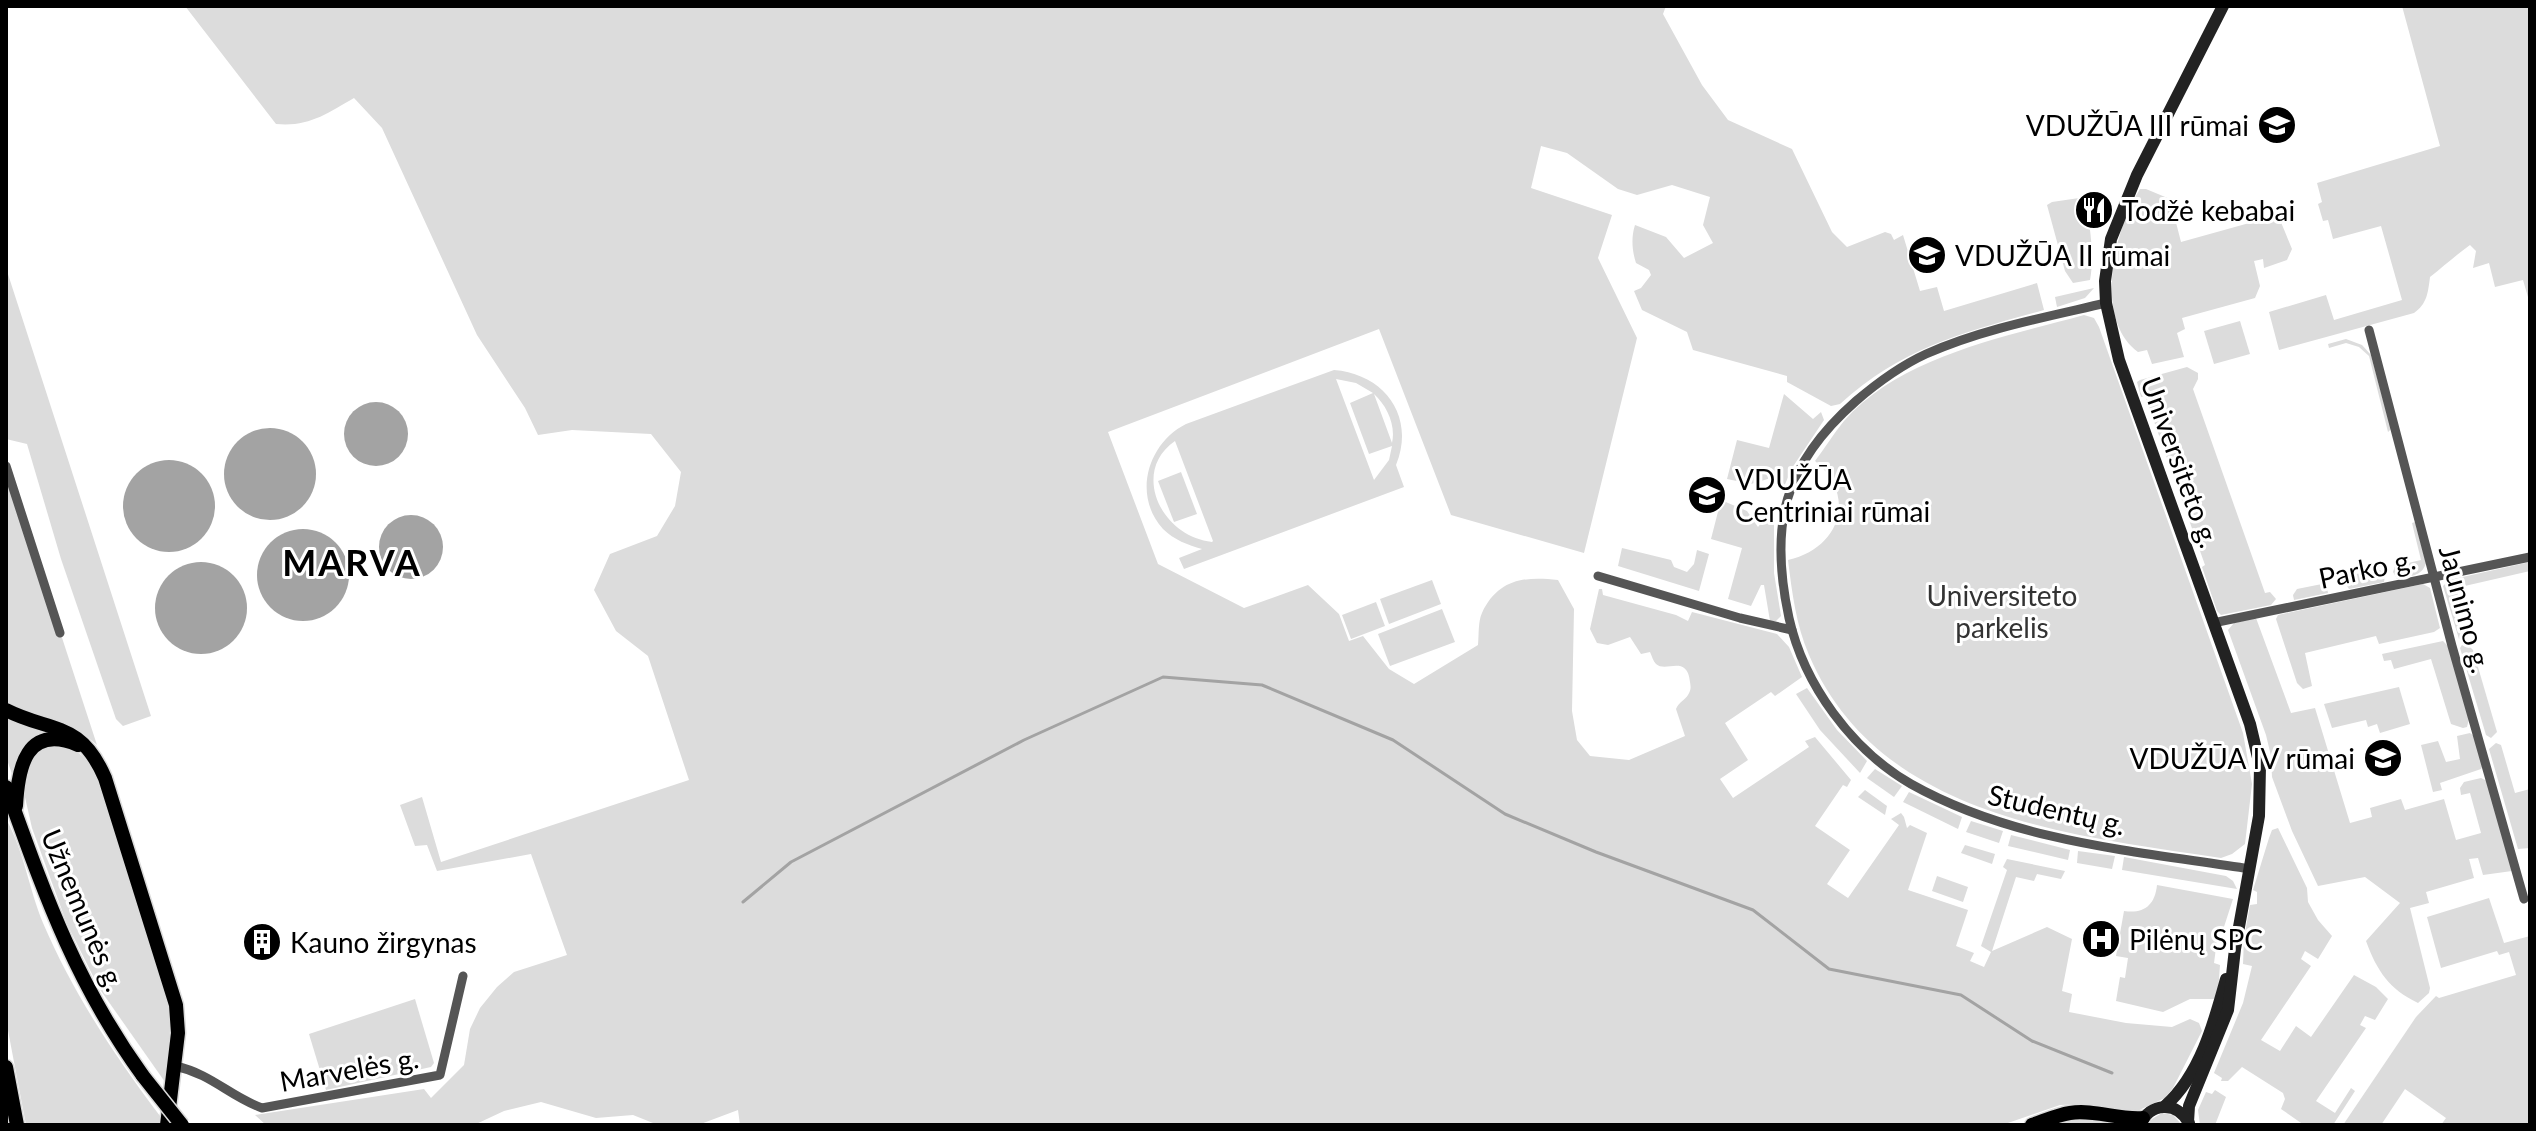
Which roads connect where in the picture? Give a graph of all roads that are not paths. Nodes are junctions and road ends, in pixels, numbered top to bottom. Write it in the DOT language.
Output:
graph roads {
  1 [pos="2223,6"];
  2 [pos="2106,303"];
  3 [pos="2369,330"];
  4 [pos="6,466"];
  5 [pos="2530,557"];
  6 [pos="1598,576"];
  7 [pos="2435,576"];
  8 [pos="2213,623"];
  9 [pos="1792,630"];
  10 [pos="60,633"];
  11 [pos="6,710"];
  12 [pos="90,750"];
  13 [pos="6,787"];
  14 [pos="11,810"];
  15 [pos="2250,869"];
  16 [pos="2524,899"];
  17 [pos="2235,949"];
  18 [pos="463,976"];
  19 [pos="175,1066"];
  20 [pos="6,1067"];
  21 [pos="2165,1106"];
  22 [pos="2141,1122"];
  23 [pos="2189,1123"];
  24 [pos="17,1125"];
  25 [pos="167,1125"];
  26 [pos="182,1125"];
  27 [pos="2032,1125"];
  1 -- 2 [label="main road, Universiteto g."];
  2 -- 8 [label="main road, Universiteto g."];
  2 -- 9 [label="street, Studentų g."];
  3 -- 7 [label="street, Jaunimo g."];
  4 -- 10 [label="street"];
  5 -- 7 [label="street, Parko g."];
  6 -- 9 [label="street"];
  7 -- 8 [label="street, Parko g."];
  7 -- 16 [label="street, Jaunimo g."];
  8 -- 15 [label="main road, Universiteto g."];
  9 -- 15 [label="street, Studentų g."];
  11 -- 12 [label="main road"];
  12 -- 14 [label="main road"];
  12 -- 19 [label="main road"];
  13 -- 14 [label="main road, Užnemunės g."];
  14 -- 26 [label="main road, Užnemunės g., bridge"];
  15 -- 17 [label="main road, Universiteto g."];
  17 -- 21 [label="main road, Universiteto g."];
  17 -- 23 [label="main road, Universiteto g."];
  18 -- 19 [label="street, Marvelės g."];
  19 -- 25 [label="main road"];
  20 -- 24 [label="main road"];
  21 -- 22 [label="main road"];
  21 -- 23 [label="main road"];
  22 -- 27 [label="main road"];
}
